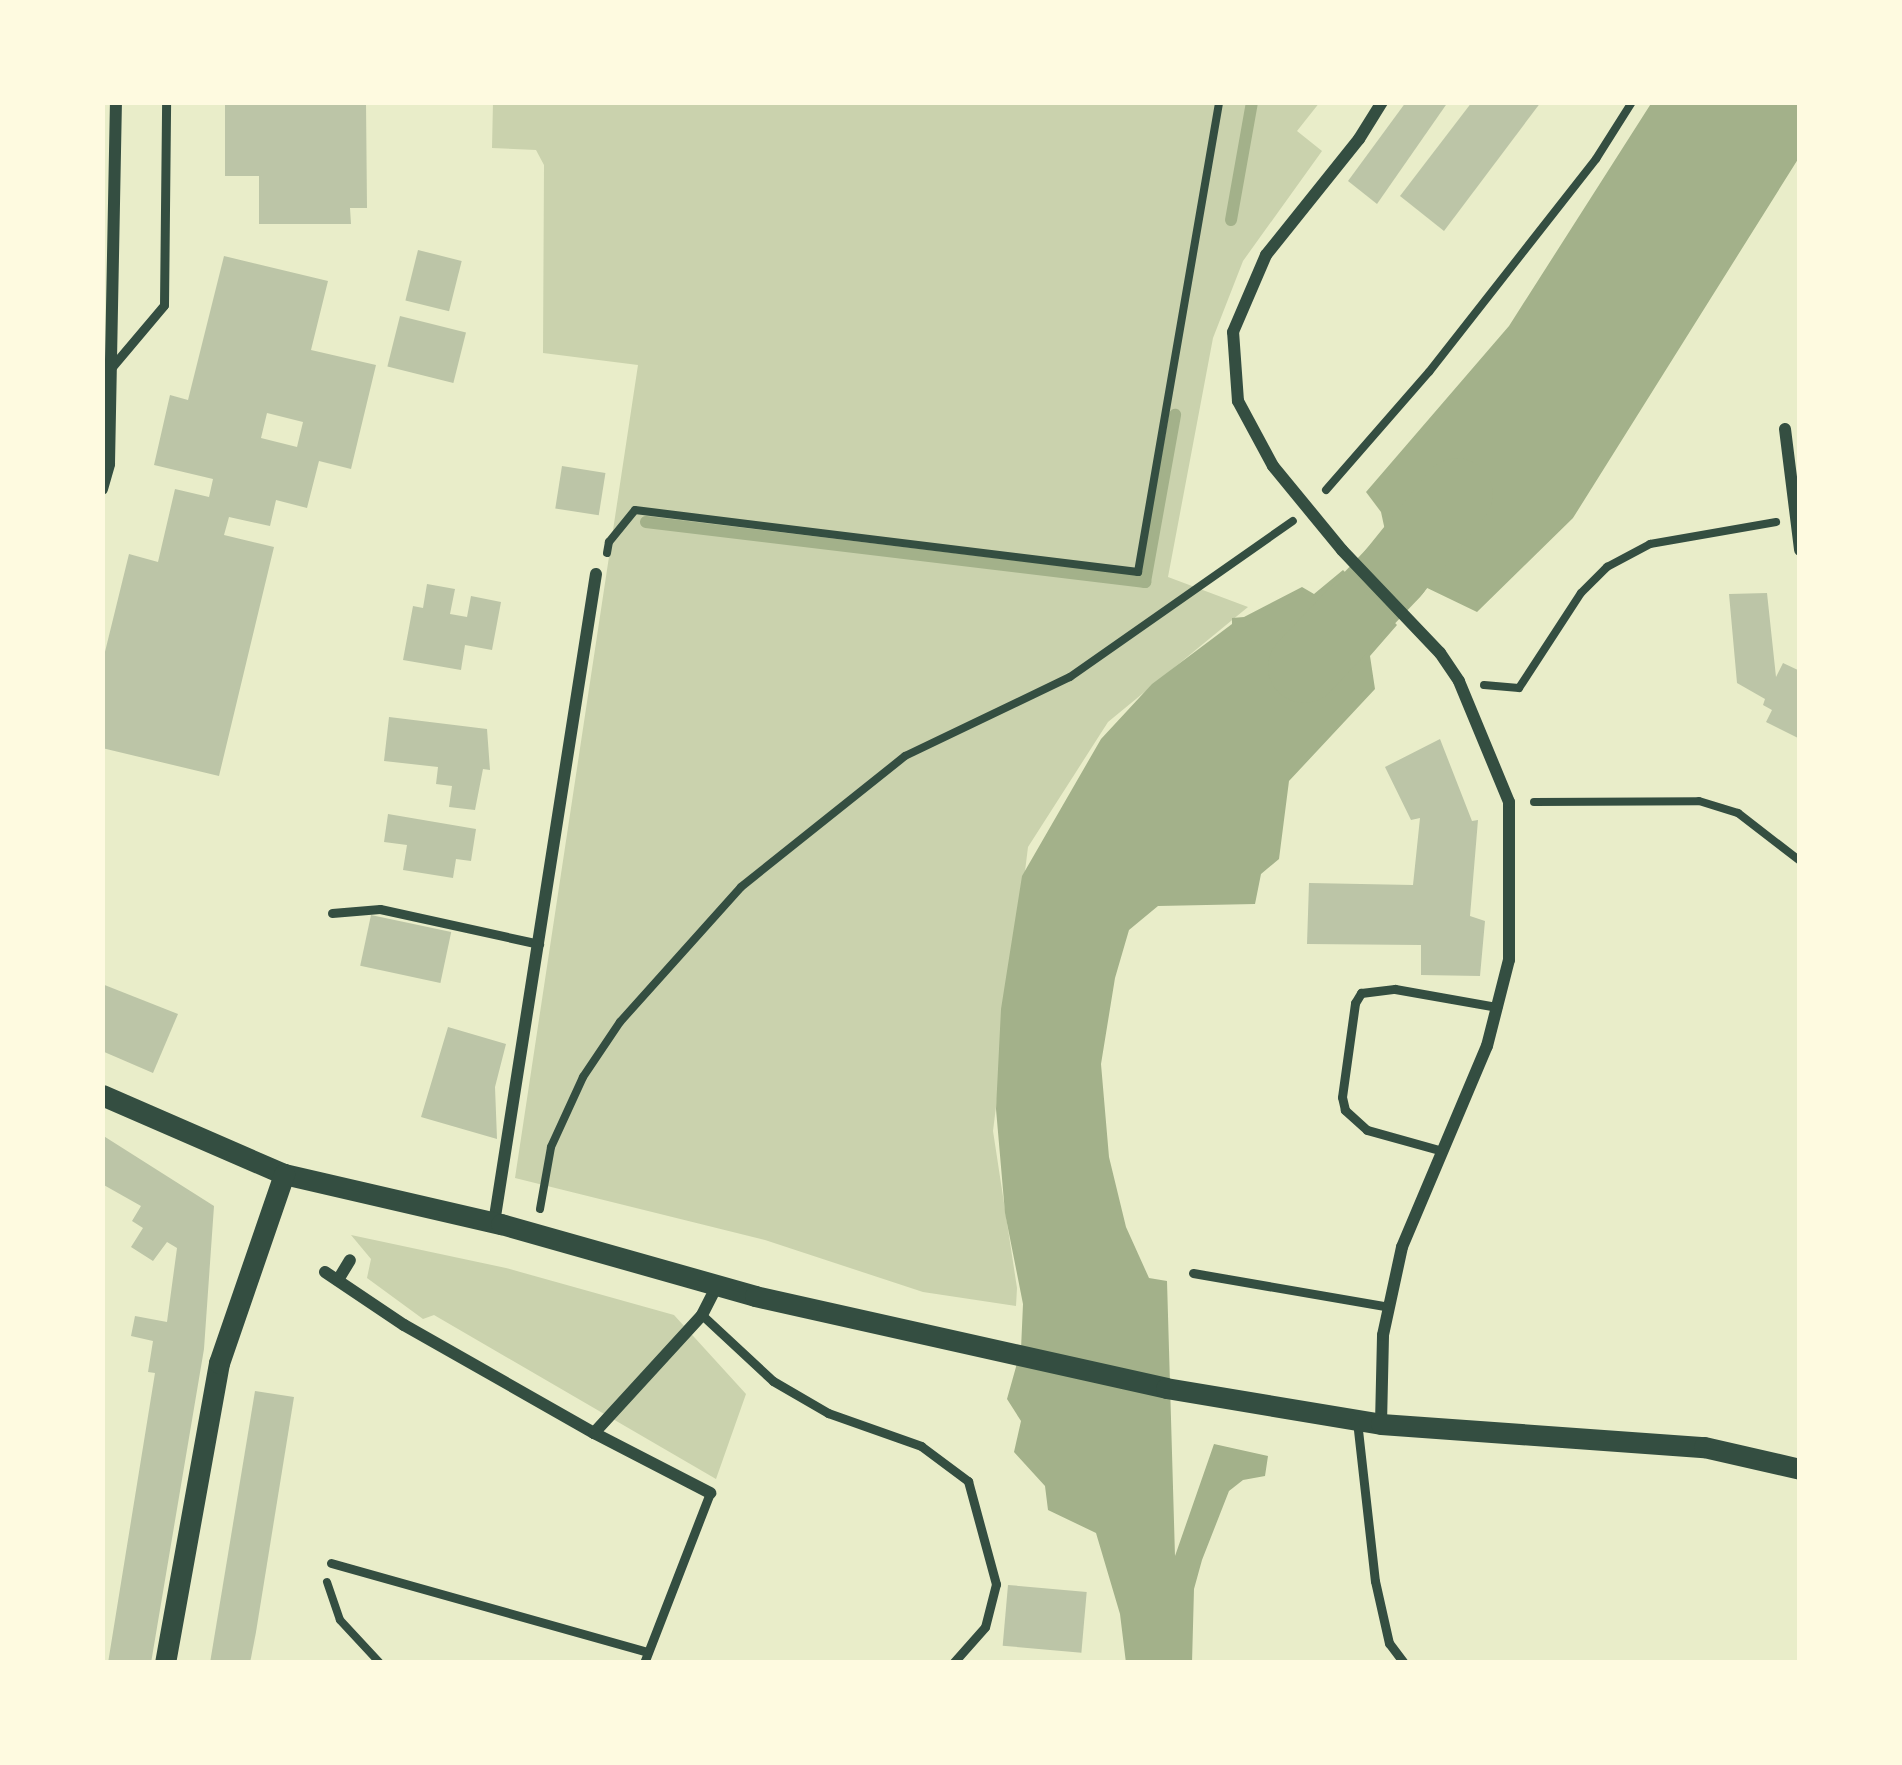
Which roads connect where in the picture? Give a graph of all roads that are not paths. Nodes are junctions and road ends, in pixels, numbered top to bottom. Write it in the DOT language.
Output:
graph roads {
  1 [pos="116,102"];
  2 [pos="166,102"];
  3 [pos="1382,102"];
  4 [pos="109,118"];
  5 [pos="111,368"];
  6 [pos="1785,429"];
  7 [pos="102,489"];
  8 [pos="1800,550"];
  9 [pos="601,568"];
  10 [pos="332,914"];
  11 [pos="539,944"];
  12 [pos="1497,1007"];
  13 [pos="102,1095"];
  14 [pos="1439,1150"];
  15 [pos="284,1174"];
  16 [pos="494,1223"];
  17 [pos="350,1259"];
  18 [pos="1193,1273"];
  19 [pos="717,1285"];
  20 [pos="1389,1307"];
  21 [pos="702,1316"];
  22 [pos="1357,1420"];
  23 [pos="1381,1424"];
  24 [pos="594,1433"];
  25 [pos="1800,1469"];
  26 [pos="710,1493"];
  27 [pos="331,1563"];
  28 [pos="645,1658"];
  29 [pos="165,1663"];
  30 [pos="953,1663"];
  31 [pos="1404,1663"];
  1 -- 4 [label="street"];
  2 -- 5 [label="lane"];
  3 -- 12 [label="street"];
  4 -- 5 [label="street"];
  5 -- 7 [label="street"];
  6 -- 8 [label="street"];
  9 -- 11 [label="street"];
  10 -- 11 [label="lane"];
  11 -- 16 [label="street"];
  12 -- 14 [label="street"];
  12 -- 14 [label="lane"];
  13 -- 15 [label="street"];
  14 -- 20 [label="street"];
  15 -- 16 [label="street"];
  15 -- 29 [label="street"];
  16 -- 19 [label="street"];
  17 -- 24 [label="street"];
  18 -- 20 [label="lane"];
  19 -- 21 [label="street"];
  19 -- 22 [label="street"];
  20 -- 23 [label="street"];
  21 -- 24 [label="street"];
  21 -- 30 [label="lane"];
  22 -- 23 [label="street"];
  22 -- 31 [label="lane"];
  23 -- 25 [label="street"];
  24 -- 26 [label="street"];
  26 -- 28 [label="lane"];
  27 -- 28 [label="lane"];
}
